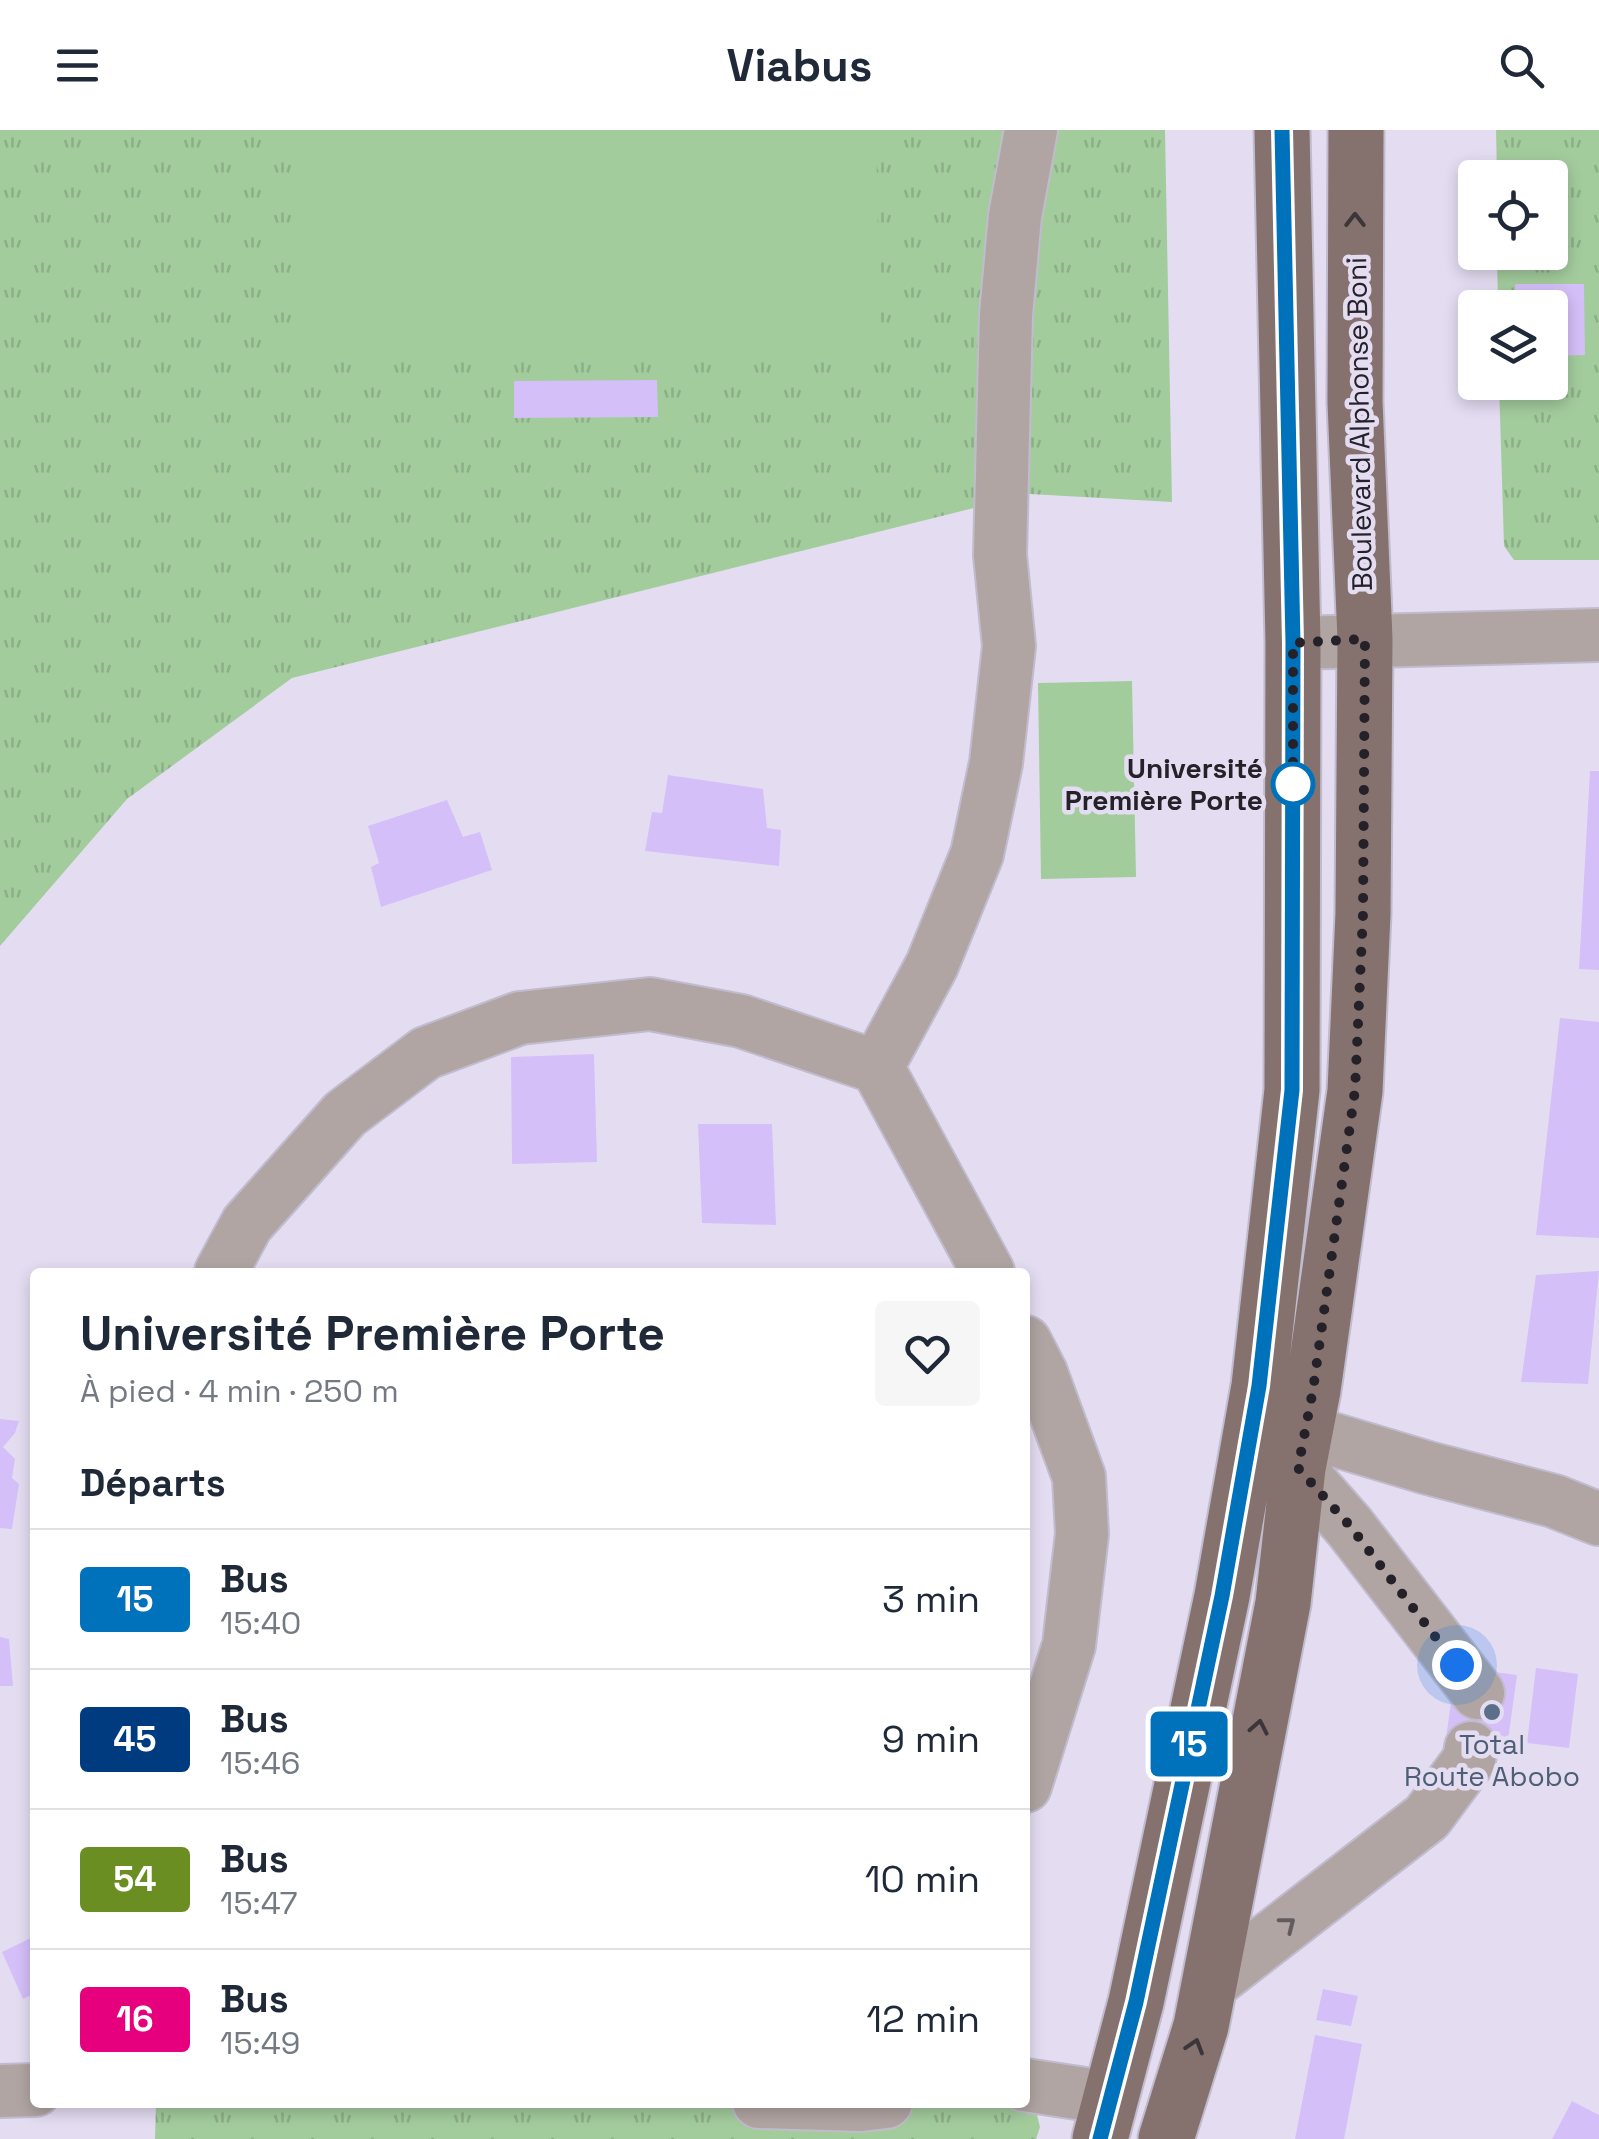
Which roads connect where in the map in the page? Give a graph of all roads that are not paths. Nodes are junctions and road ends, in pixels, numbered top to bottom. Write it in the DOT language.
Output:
graph roads {
  1 [pos="1030,130"];
  2 [pos="1282,130"];
  3 [pos="1356,130"];
  4 [pos="1599,635"];
  5 [pos="1365,639"];
  6 [pos="1293,643"];
  7 [pos="877,1067"];
  8 [pos="223,1268"];
  9 [pos="986,1268"];
  10 [pos="1030,1352"];
  11 [pos="1302,1449"];
  12 [pos="1599,1519"];
  13 [pos="1478,1693"];
  14 [pos="1471,1748"];
  15 [pos="1030,1770"];
  16 [pos="1210,1984"];
  17 [pos="1030,2087"];
  18 [pos="30,2090"];
  19 [pos="0,2091"];
  20 [pos="1105,2118"];
  21 [pos="1166,2139"];
  1 -- 7 [label="street"];
  2 -- 6 [label="main road"];
  5 -- 3 [label="main road, Boulevard Alphonse Boni, one-way"];
  4 -- 5 [label="street"];
  5 -- 6 [label="street"];
  5 -- 11 [label="main road, Boulevard Alphonse Boni"];
  6 -- 20 [label="main road"];
  7 -- 8 [label="street"];
  7 -- 9 [label="street"];
  10 -- 15 [label="street"];
  11 -- 12 [label="street"];
  11 -- 13 [label="street"];
  16 -- 11 [label="main road, Boulevard Alphonse Boni, one-way"];
  16 -- 14 [label="street, one-way"];
  21 -- 16 [label="main road, Boulevard Alphonse Boni, one-way"];
  17 -- 20 [label="street"];
  18 -- 19 [label="street"];
}
